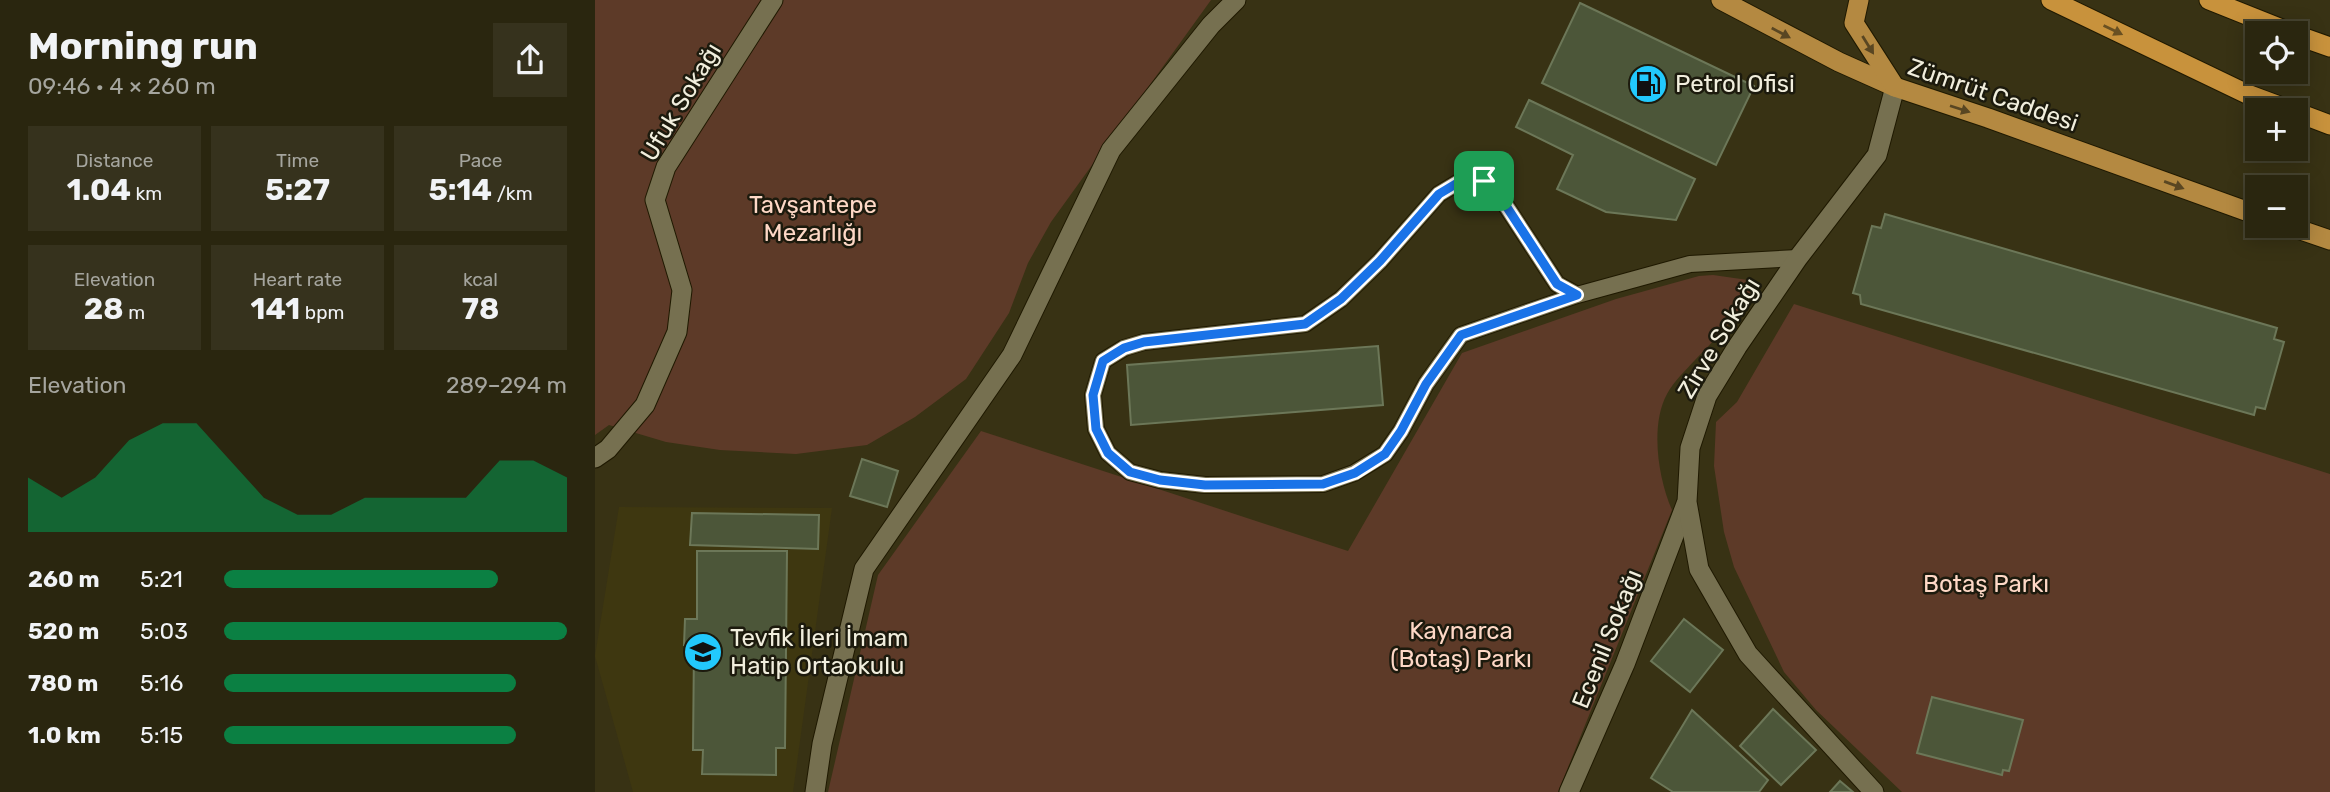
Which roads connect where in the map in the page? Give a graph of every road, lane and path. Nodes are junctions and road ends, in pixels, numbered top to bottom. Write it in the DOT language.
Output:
graph roads {
  1 [pos="773,0"];
  2 [pos="1235,0"];
  3 [pos="1721,0"];
  4 [pos="1859,0"];
  5 [pos="2051,0"];
  6 [pos="2209,0"];
  7 [pos="2262,21"];
  8 [pos="2308,39"];
  9 [pos="2330,47"];
  10 [pos="1895,88"];
  11 [pos="2258,98"];
  12 [pos="2308,117"];
  13 [pos="2330,125"];
  14 [pos="2245,211"];
  15 [pos="2308,232"];
  16 [pos="2330,240"];
  17 [pos="1798,258"];
  18 [pos="1577,295"];
  19 [pos="595,458"];
  20 [pos="1687,502"];
  21 [pos="815,792"];
  22 [pos="1569,792"];
  23 [pos="1874,792"];
  1 -- 19 [label="street, Ufuk Sokağı"];
  2 -- 21 [label="street"];
  3 -- 10 [label="main road, Zümrüt Caddesi, one-way"];
  4 -- 10 [label="main road, one-way"];
  5 -- 11 [label="highway, one-way"];
  6 -- 7 [label="highway"];
  8 -- 9 [label="highway"];
  10 -- 14 [label="main road, Zümrüt Caddesi, one-way"];
  10 -- 17 [label="street, Zirve Sokağı"];
  12 -- 13 [label="highway"];
  15 -- 16 [label="main road"];
  17 -- 18 [label="lane"];
  17 -- 20 [label="street, Zirve Sokağı"];
  18 -- 18 [label="lane"];
  20 -- 22 [label="street, Ecenil Sokağı"];
  20 -- 23 [label="street, Zirve Sokağı"];
}
